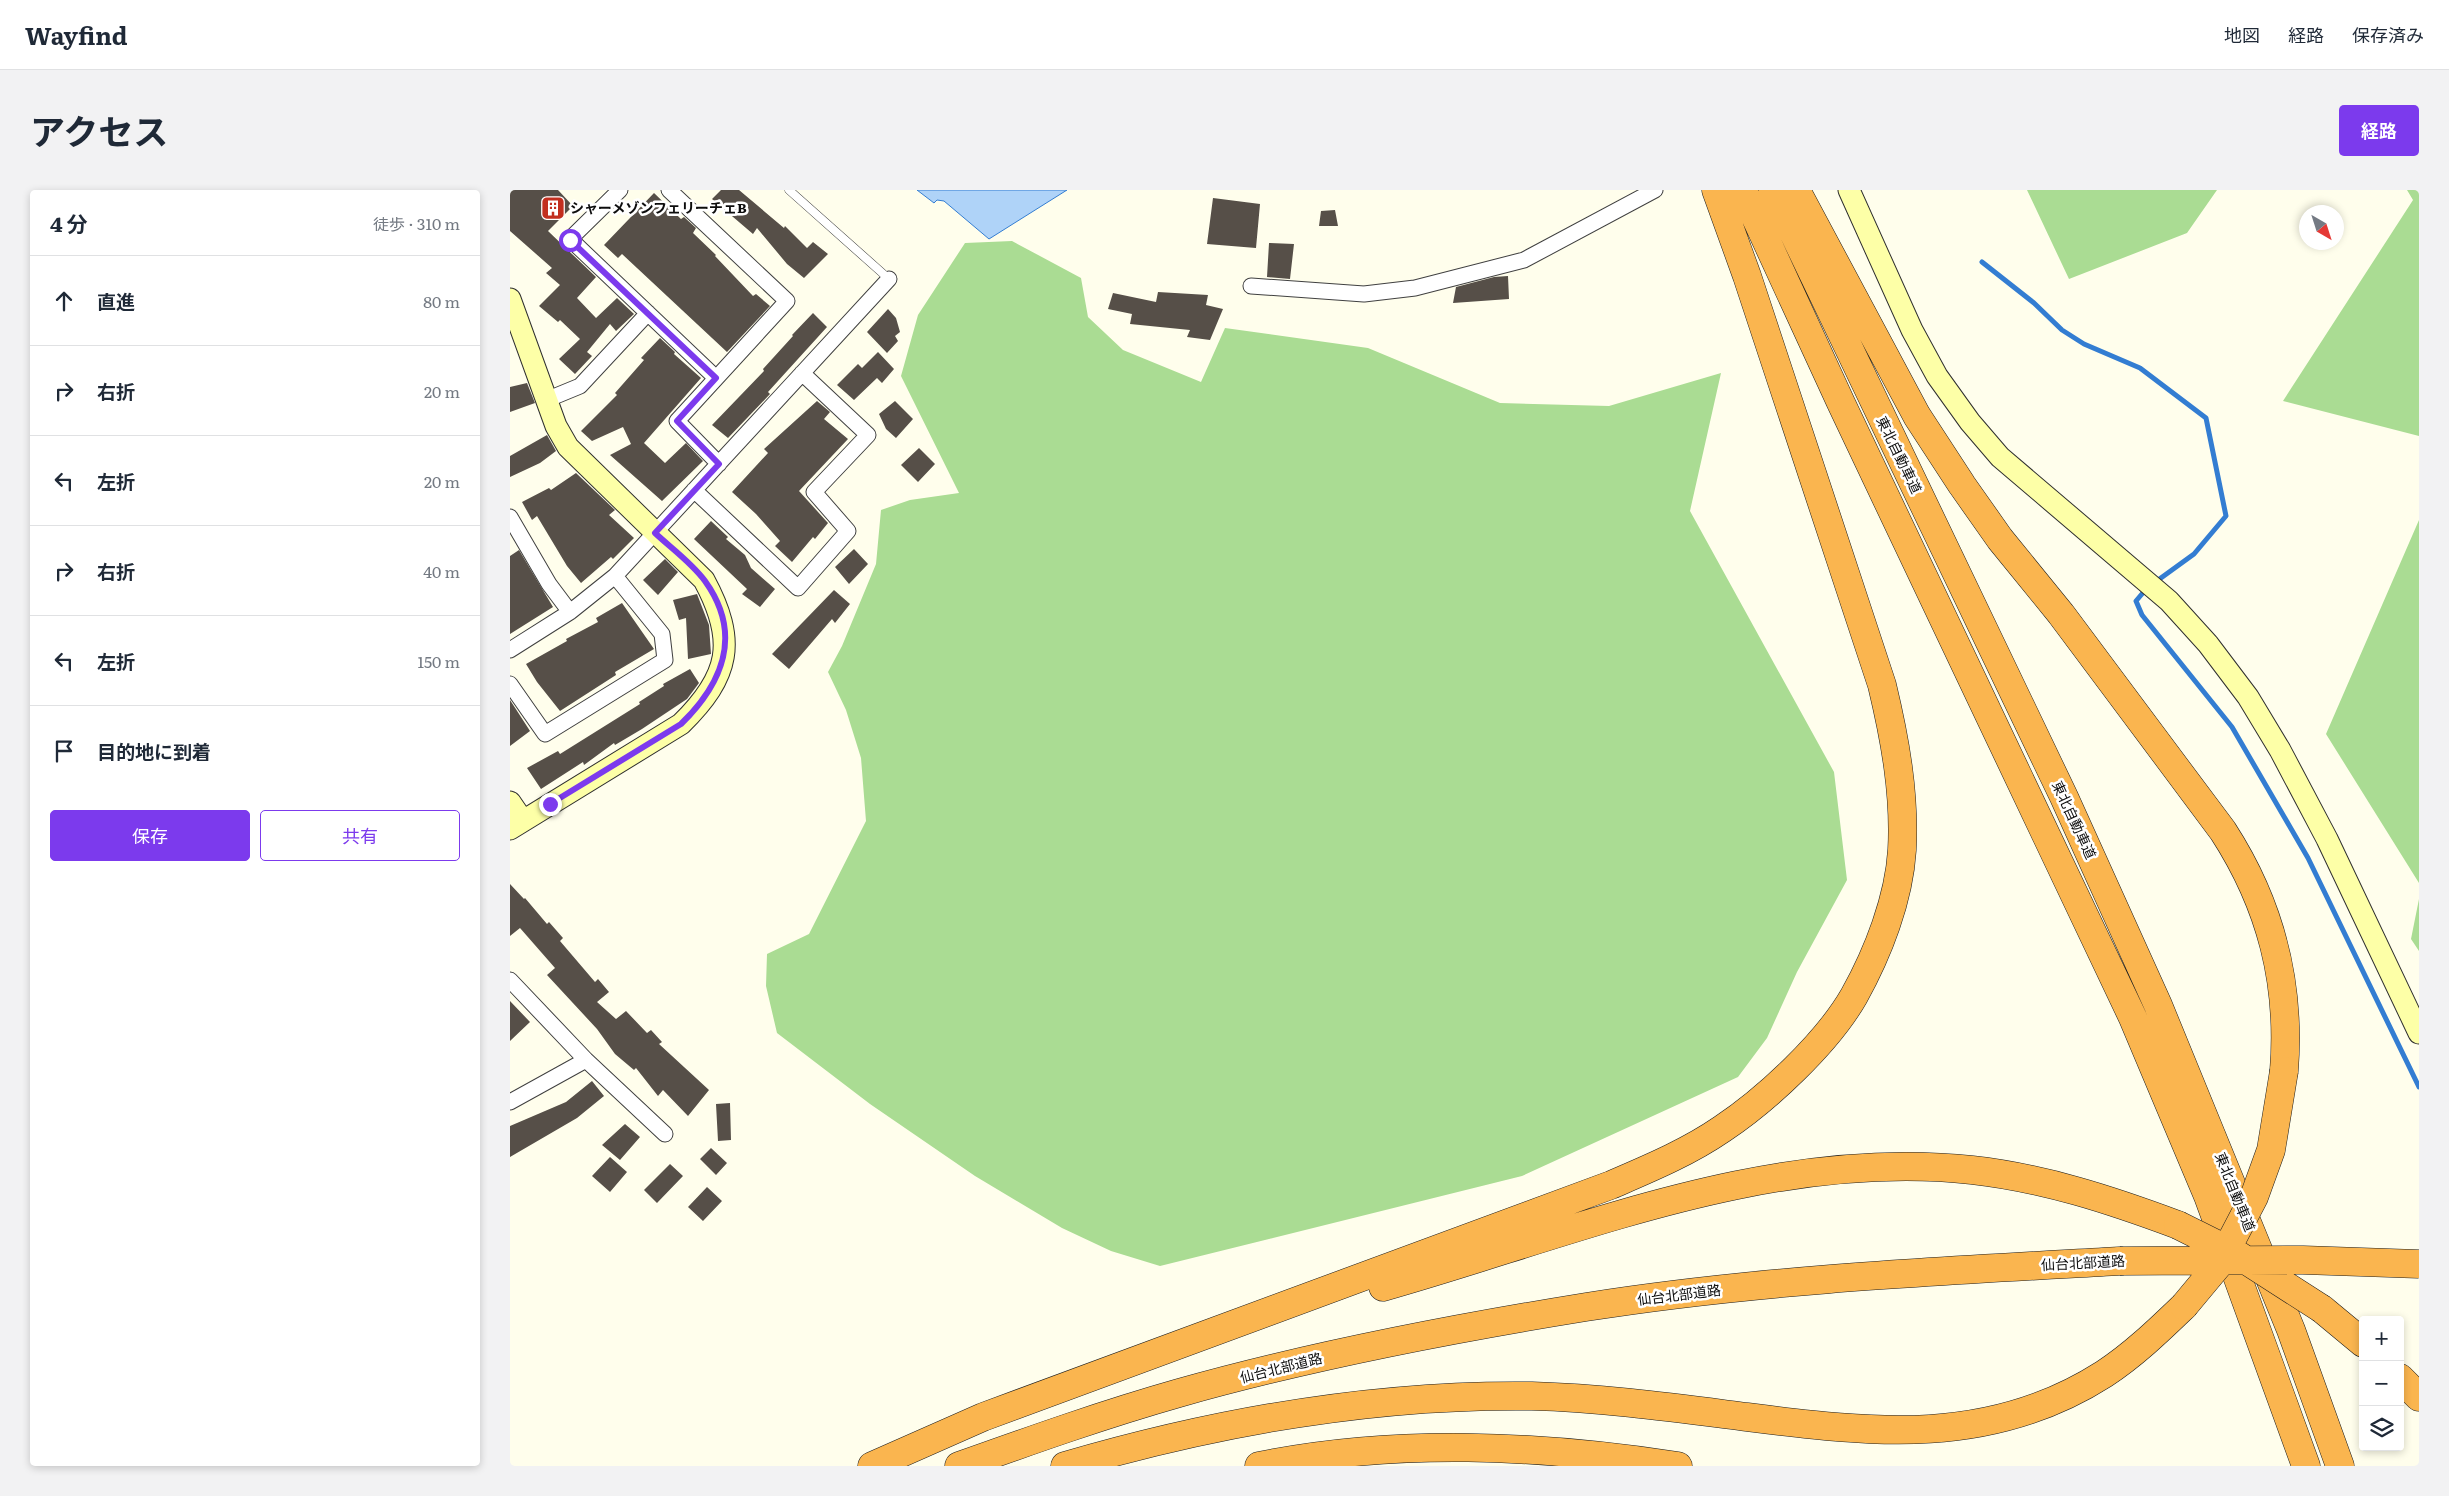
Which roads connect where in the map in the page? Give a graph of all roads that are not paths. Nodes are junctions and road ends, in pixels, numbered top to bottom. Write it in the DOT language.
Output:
graph roads {
  1 [pos="620,190"];
  2 [pos="669,190"];
  3 [pos="789,190"];
  4 [pos="1655,190"];
  5 [pos="1716,190"];
  6 [pos="1743,190"];
  7 [pos="1773,190"];
  8 [pos="1796,190"];
  9 [pos="1850,190"];
  10 [pos="889,279"];
  11 [pos="1251,286"];
  12 [pos="512,309"];
  13 [pos="648,313"];
  14 [pos="802,373"];
  15 [pos="716,378"];
  16 [pos="546,400"];
  17 [pos="719,464"];
  18 [pos="694,490"];
  19 [pos="510,518"];
  20 [pos="655,533"];
  21 [pos="615,576"];
  22 [pos="570,612"];
  23 [pos="510,650"];
  24 [pos="510,684"];
  25 [pos="510,802"];
  26 [pos="517,825"];
  27 [pos="510,980"];
  28 [pos="2419,1032"];
  29 [pos="586,1060"];
  30 [pos="510,1102"];
  31 [pos="665,1134"];
  32 [pos="2419,1264"];
  33 [pos="1206,1337"];
  34 [pos="2359,1340"];
  35 [pos="2404,1382"];
  36 [pos="2419,1398"];
  37 [pos="872,1466"];
  38 [pos="959,1466"];
  39 [pos="1065,1466"];
  40 [pos="1259,1466"];
  41 [pos="1678,1466"];
  42 [pos="2306,1466"];
  43 [pos="2340,1466"];
  1 -- 13 [label="street"];
  2 -- 15 [label="street"];
  3 -- 10 [label="lane"];
  4 -- 11 [label="street"];
  5 -- 33 [label="highway"];
  6 -- 42 [label="highway, 東北自動車道"];
  7 -- 43 [label="highway, 東北自動車道"];
  8 -- 39 [label="highway, bridge"];
  9 -- 28 [label="street"];
  10 -- 14 [label="street"];
  12 -- 16 [label="street"];
  13 -- 15 [label="street"];
  13 -- 16 [label="street"];
  14 -- 17 [label="street"];
  14 -- 18 [label="street"];
  15 -- 17 [label="street"];
  16 -- 20 [label="street"];
  17 -- 18 [label="street"];
  18 -- 20 [label="street"];
  19 -- 22 [label="street"];
  20 -- 21 [label="street"];
  20 -- 26 [label="street"];
  21 -- 22 [label="street"];
  21 -- 24 [label="street"];
  22 -- 23 [label="street"];
  25 -- 26 [label="street"];
  27 -- 29 [label="street"];
  29 -- 30 [label="street"];
  29 -- 31 [label="street"];
  32 -- 38 [label="highway, 仙台北部道路, bridge"];
  33 -- 34 [label="highway, bridge"];
  33 -- 37 [label="highway"];
  35 -- 36 [label="highway"];
  40 -- 41 [label="highway"];
}
